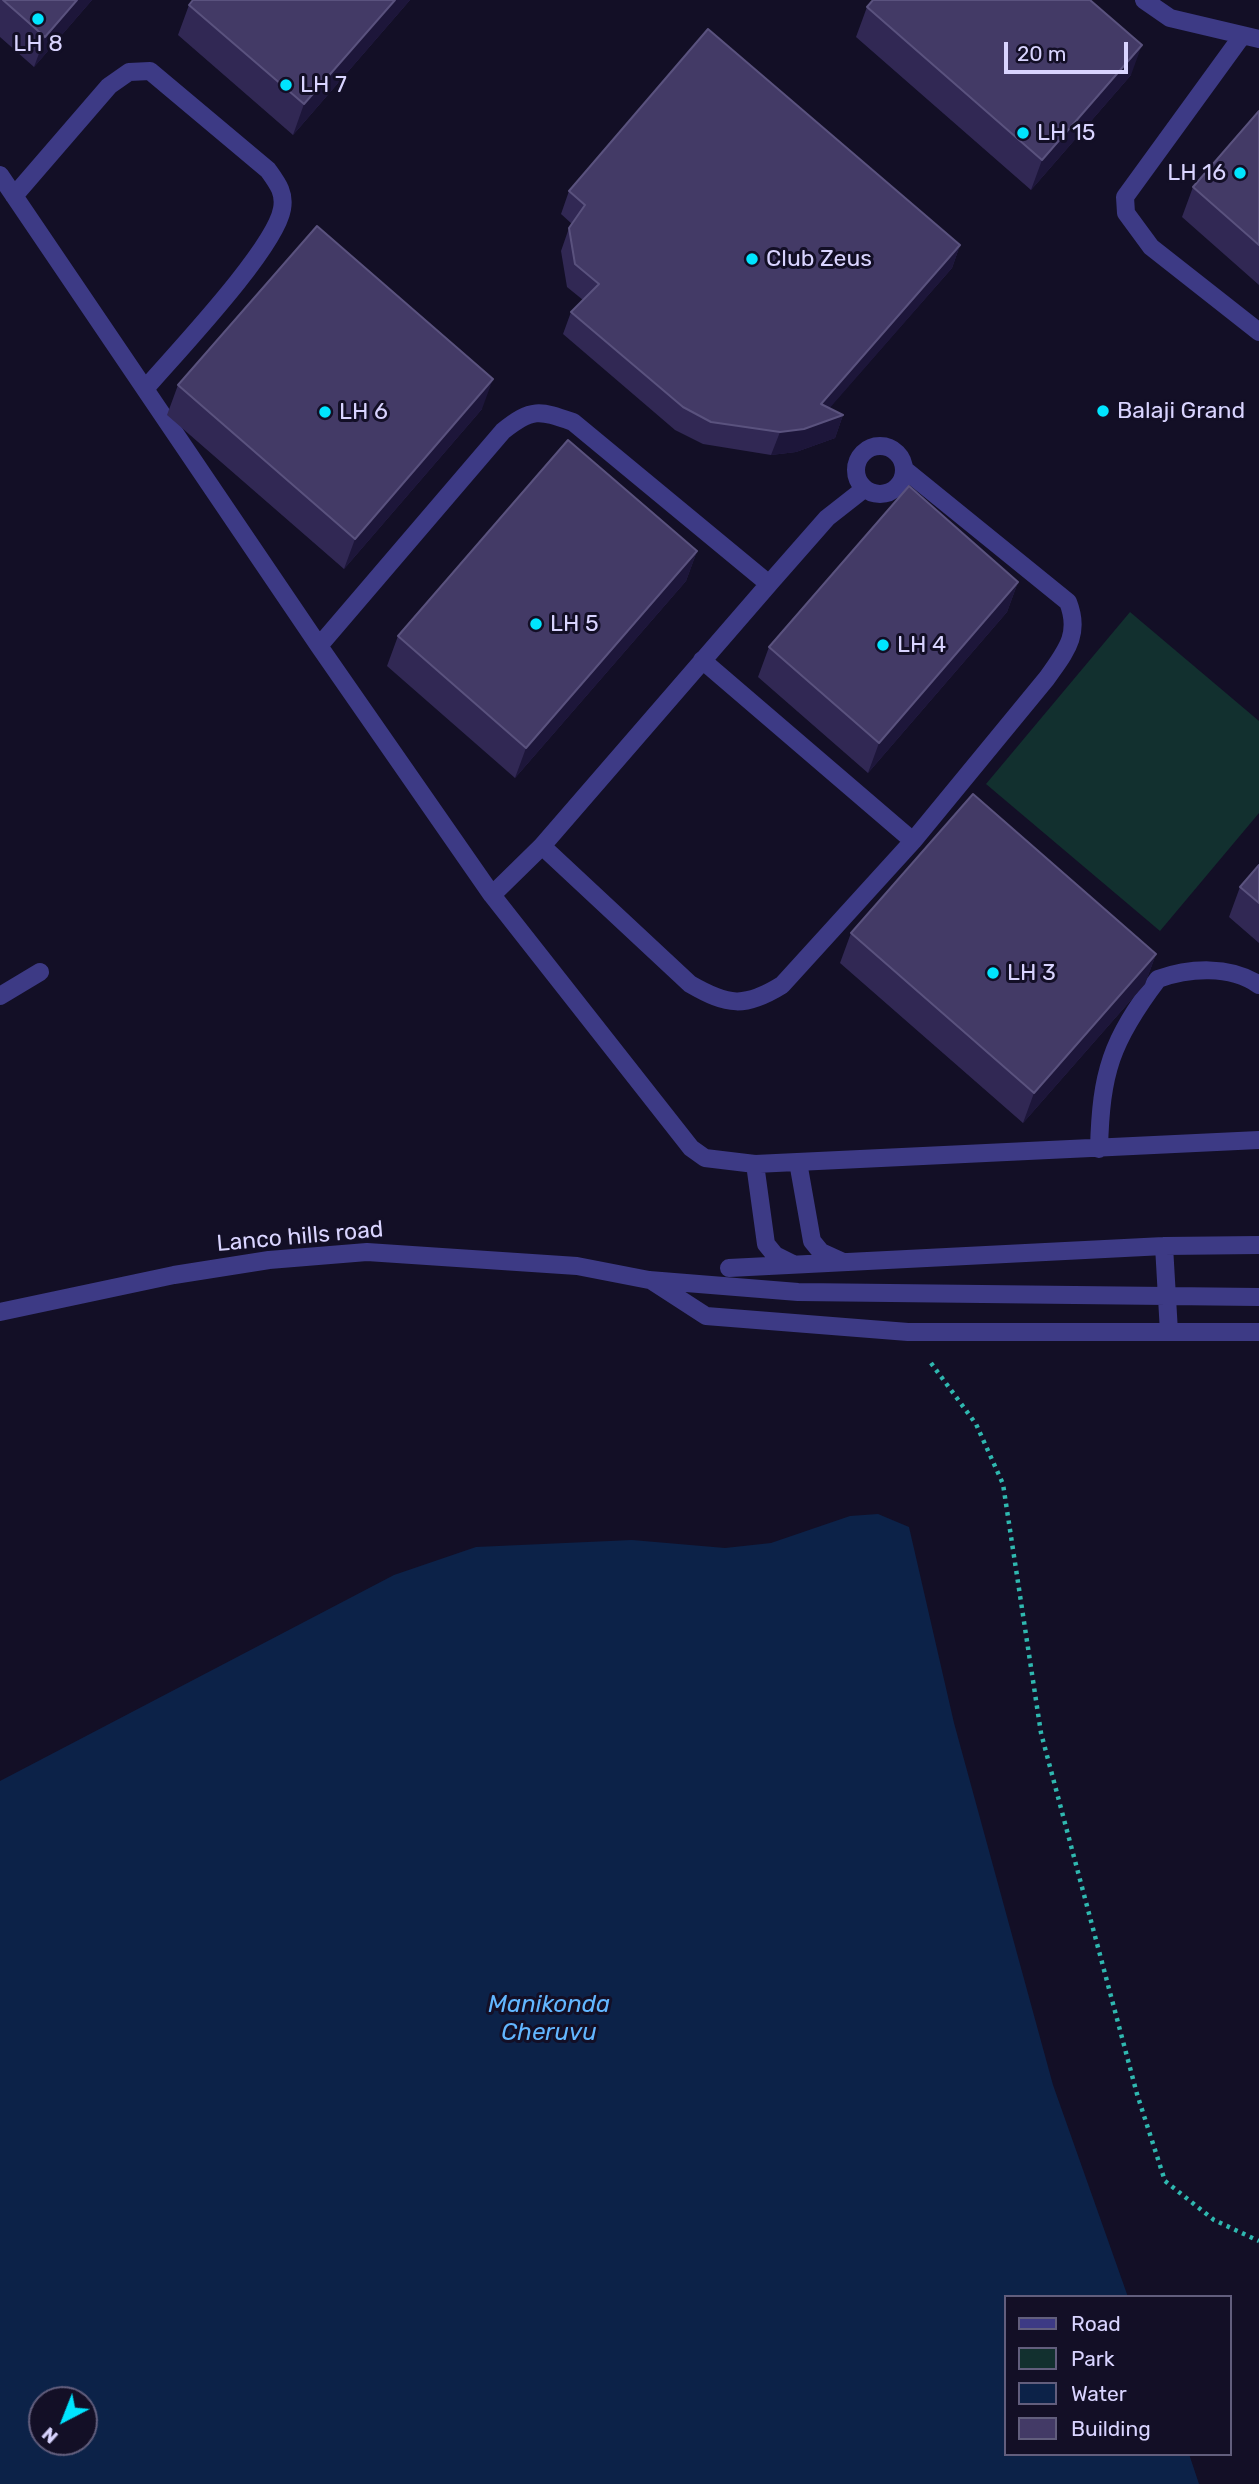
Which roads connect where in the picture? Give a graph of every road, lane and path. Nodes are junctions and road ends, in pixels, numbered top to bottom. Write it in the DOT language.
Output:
graph roads {
  1 [pos="1144,0"];
  2 [pos="1250,37"];
  3 [pos="0,175"];
  4 [pos="14,196"];
  5 [pos="1259,331"];
  6 [pos="145,389"];
  7 [pos="904,469"];
  8 [pos="864,489"];
  9 [pos="769,584"];
  10 [pos="319,646"];
  11 [pos="702,660"];
  12 [pos="913,841"];
  13 [pos="542,846"];
  14 [pos="492,895"];
  15 [pos="40,972"];
  16 [pos="1259,985"];
  17 [pos="0,996"];
  18 [pos="1259,1140"];
  19 [pos="1099,1149"];
  20 [pos="798,1162"];
  21 [pos="755,1164"];
  22 [pos="1259,1245"];
  23 [pos="1164,1246"];
  24 [pos="845,1263"];
  25 [pos="796,1265"];
  26 [pos="729,1268"];
  27 [pos="649,1280"];
  28 [pos="1167,1296"];
  29 [pos="1259,1297"];
  30 [pos="0,1312"];
  31 [pos="908,1332"];
  32 [pos="1169,1332"];
  33 [pos="1259,1332"];
  34 [pos="1259,2241"];
  1 -- 2 [label="street"];
  2 -- 5 [label="street"];
  3 -- 4 [label="street"];
  4 -- 6 [label="street"];
  4 -- 6 [label="street"];
  6 -- 10 [label="street"];
  7 -- 8 [label="street"];
  7 -- 8 [label="street"];
  7 -- 12 [label="street"];
  8 -- 9 [label="street"];
  9 -- 10 [label="street"];
  9 -- 11 [label="street"];
  10 -- 14 [label="street"];
  11 -- 12 [label="street"];
  11 -- 13 [label="street"];
  12 -- 13 [label="street"];
  13 -- 14 [label="street"];
  14 -- 21 [label="street"];
  15 -- 17 [label="street"];
  16 -- 19 [label="street"];
  18 -- 19 [label="street"];
  19 -- 20 [label="street"];
  20 -- 21 [label="street"];
  20 -- 24 [label="street"];
  21 -- 25 [label="street"];
  22 -- 23 [label="street"];
  23 -- 24 [label="street"];
  23 -- 28 [label="street"];
  24 -- 25 [label="street"];
  25 -- 26 [label="street"];
  27 -- 28 [label="street"];
  27 -- 30 [label="street, Lanco hills road"];
  27 -- 31 [label="street"];
  28 -- 29 [label="street"];
  28 -- 32 [label="street"];
  31 -- 32 [label="street"];
  31 -- 34 [label="path"];
  32 -- 33 [label="street"];
}
